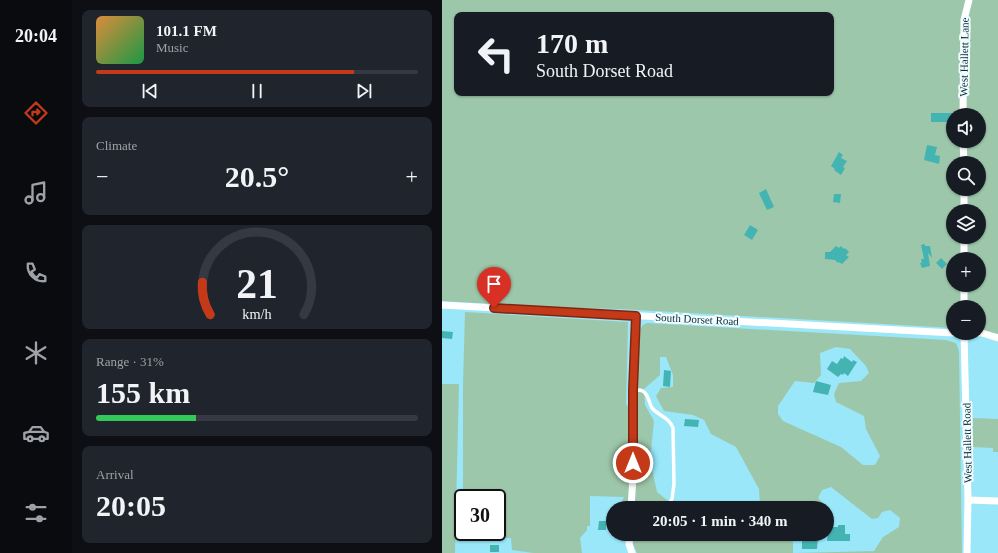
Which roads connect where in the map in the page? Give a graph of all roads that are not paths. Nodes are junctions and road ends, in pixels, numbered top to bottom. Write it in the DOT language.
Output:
graph roads {
  1 [pos="968,0"];
  2 [pos="963,108"];
  3 [pos="442,305"];
  4 [pos="636,316"];
  5 [pos="946,333"];
  6 [pos="986,334"];
  7 [pos="998,338"];
  8 [pos="964,340"];
  9 [pos="633,390"];
  10 [pos="968,500"];
  11 [pos="631,501"];
  12 [pos="671,501"];
  13 [pos="998,501"];
  14 [pos="629,541"];
  15 [pos="632,553"];
  16 [pos="967,553"];
  1 -- 2 [label="street, West Hallett Lane"];
  3 -- 4 [label="street, South Dorset Road"];
  4 -- 5 [label="street, South Dorset Road"];
  4 -- 9 [label="street"];
  6 -- 7 [label="street"];
  8 -- 10 [label="street, West Hallett Road"];
  9 -- 11 [label="street"];
  9 -- 12 [label="lane"];
  10 -- 13 [label="street"];
  10 -- 16 [label="street, West Hallett Road"];
  14 -- 15 [label="street"];
}
